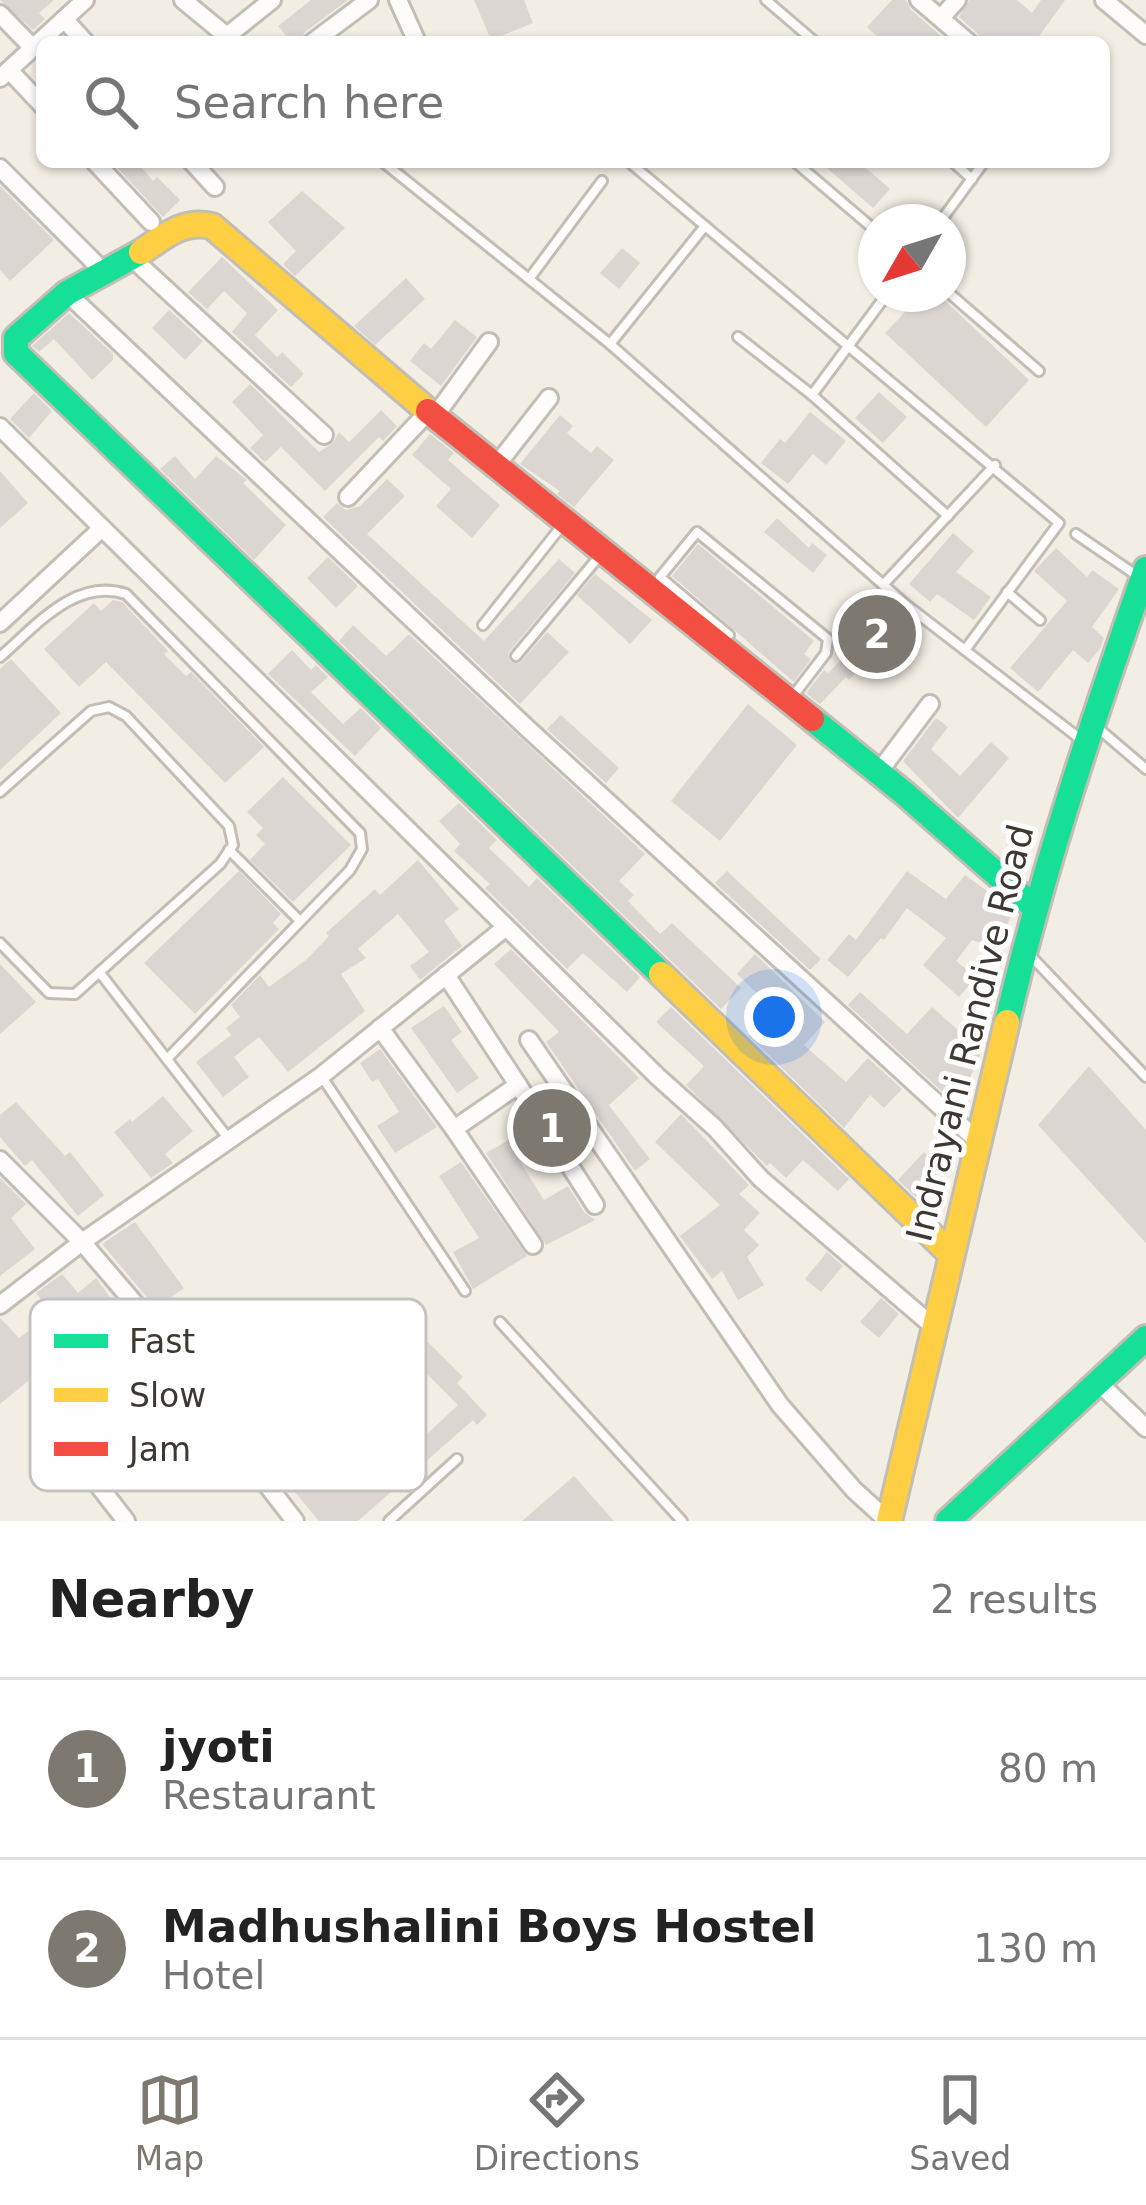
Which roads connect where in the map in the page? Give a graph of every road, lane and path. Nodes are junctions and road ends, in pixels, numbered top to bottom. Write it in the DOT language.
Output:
graph roads {
  1 [pos="85,0"];
  2 [pos="183,0"];
  3 [pos="272,0"];
  4 [pos="369,0"];
  5 [pos="398,0"];
  6 [pos="766,0"];
  7 [pos="919,0"];
  8 [pos="957,0"];
  9 [pos="1104,0"];
  10 [pos="0,14"];
  11 [pos="64,19"];
  12 [pos="940,19"];
  13 [pos="1146,35"];
  14 [pos="46,36"];
  15 [pos="80,36"];
  16 [pos="226,36"];
  17 [pos="233,36"];
  18 [pos="321,36"];
  19 [pos="414,36"];
  20 [pos="807,36"];
  21 [pos="961,36"];
  22 [pos="36,45"];
  23 [pos="33,48"];
  24 [pos="4,74"];
  25 [pos="36,100"];
  26 [pos="0,168"];
  27 [pos="101,168"];
  28 [pos="197,168"];
  29 [pos="390,168"];
  30 [pos="636,168"];
  31 [pos="802,168"];
  32 [pos="960,168"];
  33 [pos="980,168"];
  34 [pos="972,178"];
  35 [pos="602,181"];
  36 [pos="214,187"];
  37 [pos="953,204"];
  38 [pos="858,216"];
  39 [pos="151,222"];
  40 [pos="705,226"];
  41 [pos="132,258"];
  42 [pos="95,263"];
  43 [pos="529,279"];
  44 [pos="67,292"];
  45 [pos="966,307"];
  46 [pos="874,312"];
  47 [pos="738,338"];
  48 [pos="489,342"];
  49 [pos="610,344"];
  50 [pos="847,348"];
  51 [pos="1040,371"];
  52 [pos="812,394"];
  53 [pos="549,398"];
  54 [pos="432,414"];
  55 [pos="0,427"];
  56 [pos="323,435"];
  57 [pos="995,465"];
  58 [pos="496,466"];
  59 [pos="348,497"];
  60 [pos="948,516"];
  61 [pos="565,521"];
  62 [pos="102,528"];
  63 [pos="1076,534"];
  64 [pos="603,552"];
  65 [pos="883,585"];
  66 [pos="1143,591"];
  67 [pos="1007,592"];
  68 [pos="1040,620"];
  69 [pos="0,623"];
  70 [pos="483,625"];
  71 [pos="729,634"];
  72 [pos="965,650"];
  73 [pos="516,656"];
  74 [pos="0,657"];
  75 [pos="789,702"];
  76 [pos="930,704"];
  77 [pos="1088,733"];
  78 [pos="1146,769"];
  79 [pos="878,773"];
  80 [pos="0,792"];
  81 [pos="230,850"];
  82 [pos="1034,908"];
  83 [pos="300,921"];
  84 [pos="506,926"];
  85 [pos="0,943"];
  86 [pos="1024,949"];
  87 [pos="100,973"];
  88 [pos="446,975"];
  89 [pos="380,1028"];
  90 [pos="529,1040"];
  91 [pos="167,1059"];
  92 [pos="321,1076"];
  93 [pos="1146,1077"];
  94 [pos="518,1085"];
  95 [pos="454,1129"];
  96 [pos="229,1139"];
  97 [pos="979,1142"];
  98 [pos="0,1160"];
  99 [pos="595,1205"];
  100 [pos="82,1241"];
  101 [pos="533,1245"];
  102 [pos="950,1254"];
  103 [pos="465,1291"];
  104 [pos="131,1299"];
  105 [pos="0,1305"];
  106 [pos="500,1322"];
  107 [pos="934,1328"];
  108 [pos="1141,1353"];
  109 [pos="1098,1382"];
  110 [pos="1146,1428"];
  111 [pos="457,1459"];
  112 [pos="426,1487"];
  113 [pos="103,1491"];
  114 [pos="272,1491"];
  115 [pos="422,1491"];
  116 [pos="126,1521"];
  117 [pos="295,1521"];
  118 [pos="389,1521"];
  119 [pos="682,1521"];
  120 [pos="889,1521"];
  121 [pos="948,1521"];
  1 -- 11 [label="street"];
  2 -- 16 [label="street"];
  3 -- 17 [label="street"];
  4 -- 18 [label="street"];
  5 -- 19 [label="street"];
  6 -- 20 [label="lane"];
  7 -- 12 [label="street"];
  8 -- 12 [label="street"];
  9 -- 13 [label="street"];
  10 -- 23 [label="street"];
  11 -- 14 [label="street"];
  11 -- 15 [label="street"];
  12 -- 21 [label="street"];
  22 -- 23 [label="street"];
  23 -- 24 [label="street"];
  24 -- 25 [label="street"];
  26 -- 42 [label="street"];
  27 -- 39 [label="street"];
  28 -- 36 [label="street"];
  29 -- 43 [label="lane"];
  30 -- 40 [label="lane"];
  31 -- 38 [label="lane"];
  32 -- 34 [label="lane"];
  33 -- 34 [label="lane"];
  34 -- 37 [label="lane"];
  35 -- 43 [label="lane"];
  40 -- 49 [label="lane"];
  40 -- 50 [label="lane"];
  41 -- 44 [label="street"];
  41 -- 54 [label="street"];
  41 -- 56 [label="street"];
  43 -- 49 [label="lane"];
  44 -- 97 [label="street"];
  44 -- 102 [label="street"];
  45 -- 51 [label="lane"];
  46 -- 50 [label="lane"];
  47 -- 52 [label="lane"];
  48 -- 54 [label="street"];
  49 -- 65 [label="lane"];
  50 -- 52 [label="lane"];
  50 -- 57 [label="lane"];
  52 -- 60 [label="lane"];
  53 -- 58 [label="street"];
  54 -- 58 [label="street"];
  54 -- 59 [label="street"];
  55 -- 62 [label="street"];
  57 -- 60 [label="lane"];
  57 -- 67 [label="lane"];
  58 -- 61 [label="street"];
  60 -- 65 [label="lane"];
  61 -- 64 [label="street"];
  61 -- 70 [label="lane"];
  62 -- 69 [label="street"];
  62 -- 84 [label="street"];
  63 -- 66 [label="lane"];
  64 -- 73 [label="lane"];
  64 -- 75 [label="street"];
  65 -- 72 [label="lane"];
  66 -- 77 [label="street, Indrayani Randive Road"];
  67 -- 68 [label="lane"];
  67 -- 72 [label="lane"];
  71 -- 75 [label="lane"];
  72 -- 77 [label="lane"];
  74 -- 83 [label="lane"];
  75 -- 79 [label="street"];
  76 -- 79 [label="street"];
  77 -- 78 [label="lane"];
  77 -- 82 [label="street, Indrayani Randive Road"];
  79 -- 82 [label="street"];
  80 -- 81 [label="lane"];
  81 -- 83 [label="lane"];
  81 -- 87 [label="lane"];
  82 -- 86 [label="street, Indrayani Randive Road"];
  83 -- 91 [label="lane"];
  84 -- 88 [label="street"];
  84 -- 107 [label="street"];
  85 -- 87 [label="lane"];
  86 -- 93 [label="lane"];
  86 -- 97 [label="street, Indrayani Randive Road"];
  87 -- 91 [label="lane"];
  88 -- 89 [label="street"];
  88 -- 94 [label="street"];
  89 -- 92 [label="street"];
  89 -- 95 [label="street"];
  90 -- 120 [label="street"];
  91 -- 96 [label="lane"];
  92 -- 96 [label="street"];
  92 -- 103 [label="lane"];
  94 -- 95 [label="street"];
  94 -- 99 [label="street"];
  95 -- 101 [label="street"];
  96 -- 100 [label="street"];
  97 -- 102 [label="street, Indrayani Randive Road"];
  98 -- 100 [label="street"];
  100 -- 104 [label="street"];
  100 -- 105 [label="street"];
  102 -- 107 [label="street, Indrayani Randive Road"];
  106 -- 119 [label="lane"];
  107 -- 120 [label="street, Indrayani Randive Road"];
  108 -- 109 [label="street"];
  109 -- 110 [label="street"];
  109 -- 121 [label="street"];
  111 -- 112 [label="lane"];
  113 -- 116 [label="street"];
  114 -- 117 [label="street"];
  115 -- 118 [label="lane"];
}
